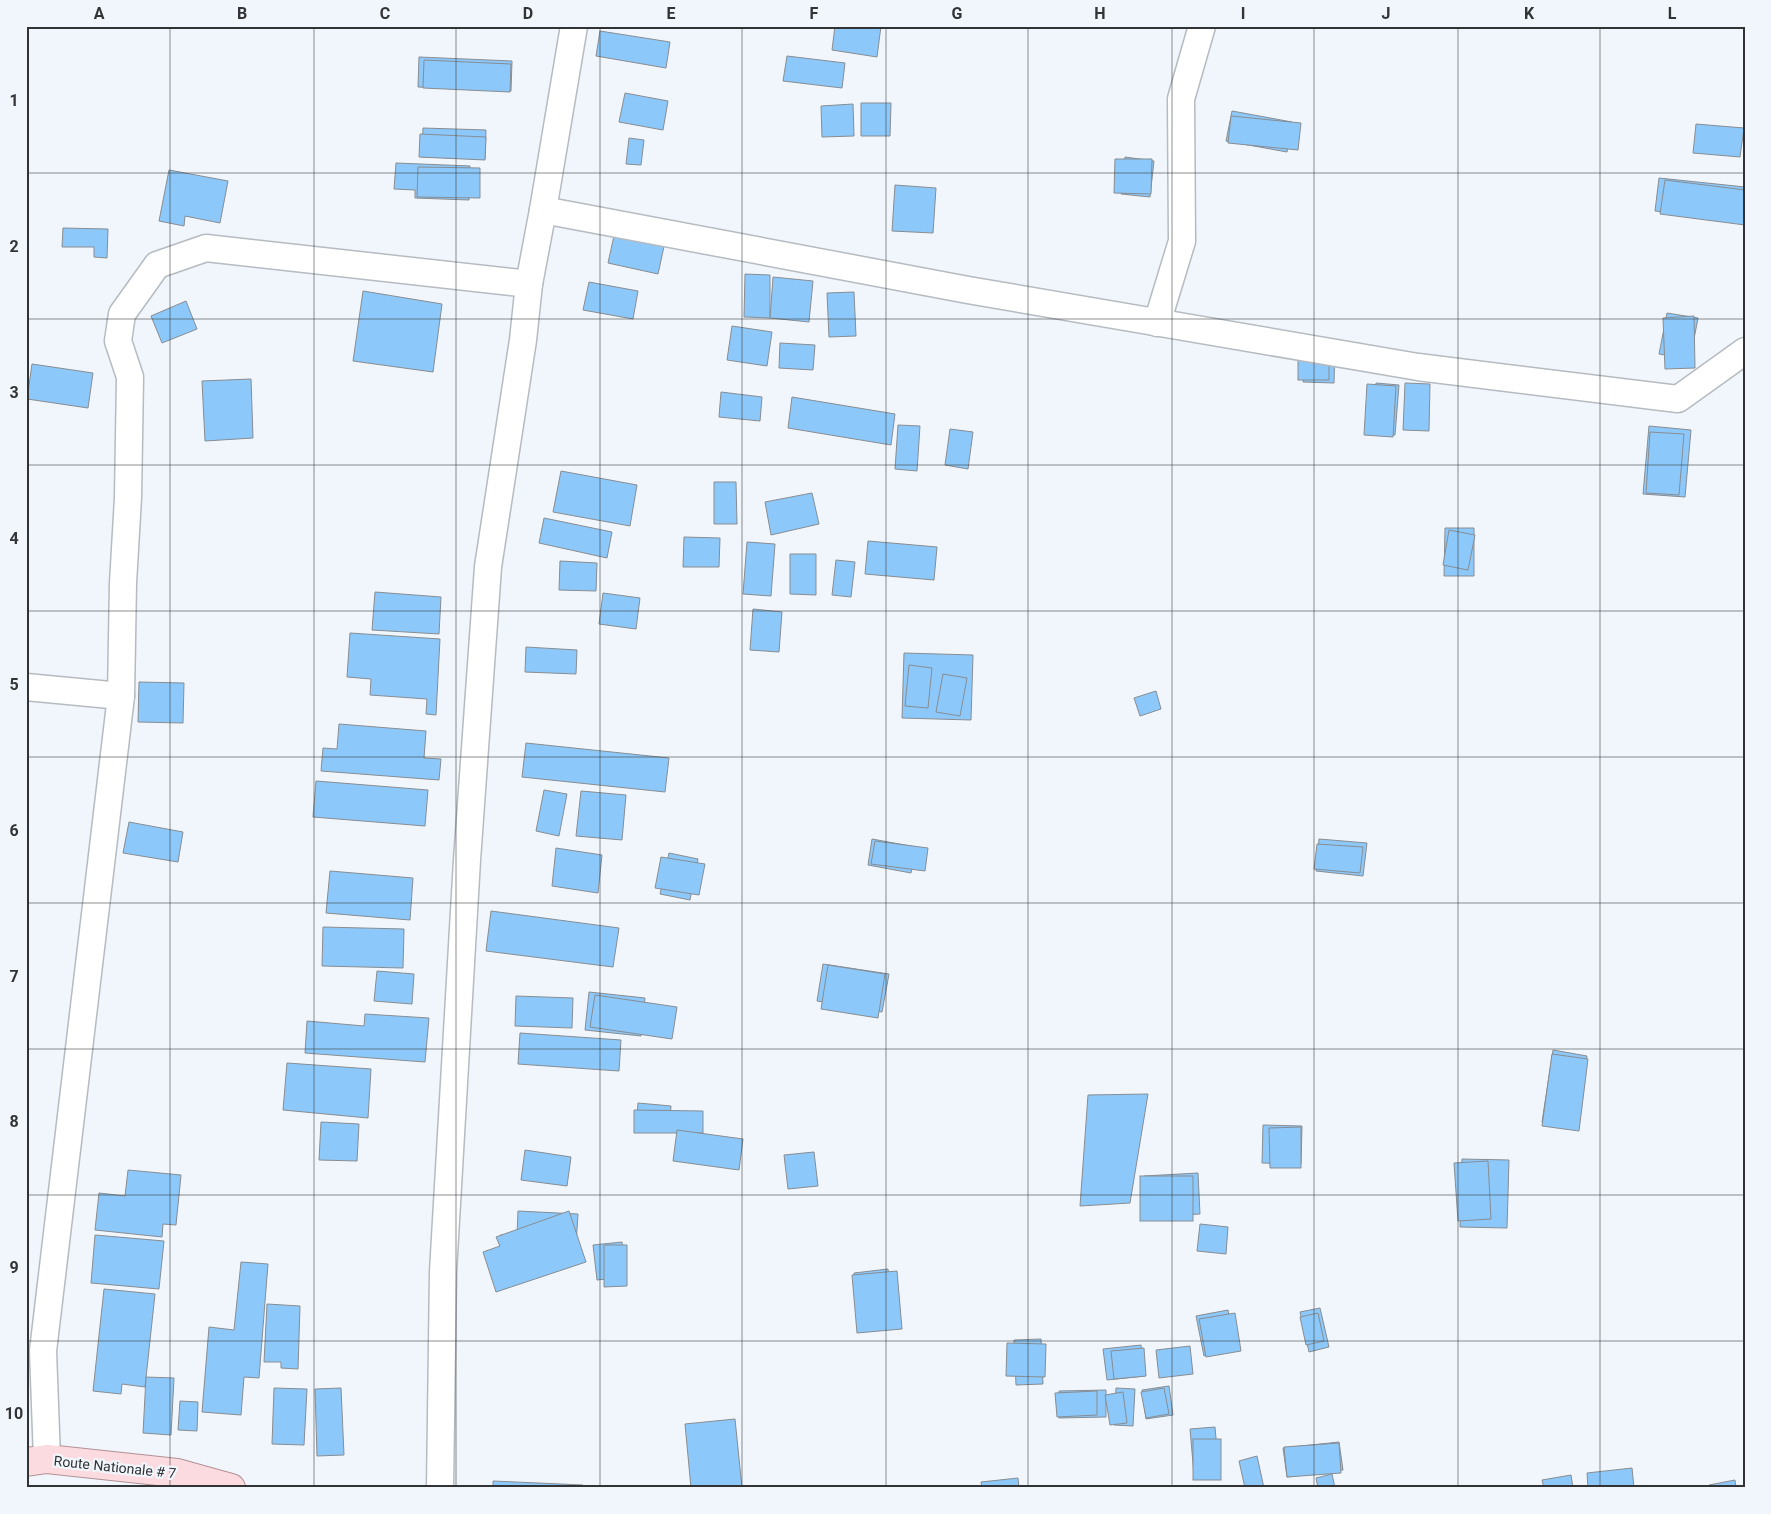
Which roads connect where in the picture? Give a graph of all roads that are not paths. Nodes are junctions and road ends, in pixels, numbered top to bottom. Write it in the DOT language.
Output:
graph roads {
  1 [pos="574,26"];
  2 [pos="1202,26"];
  3 [pos="543,210"];
  4 [pos="529,284"];
  5 [pos="1157,323"];
  6 [pos="1745,351"];
  7 [pos="26,687"];
  8 [pos="121,696"];
  9 [pos="37,1461"];
  10 [pos="232,1488"];
  11 [pos="440,1488"];
  1 -- 3 [label="street"];
  2 -- 5 [label="street"];
  3 -- 4 [label="street"];
  3 -- 5 [label="street"];
  4 -- 8 [label="street"];
  4 -- 11 [label="street"];
  5 -- 6 [label="street"];
  7 -- 8 [label="street"];
  8 -- 9 [label="street"];
  9 -- 10 [label="main road, Route Nationale # 7"];
}
